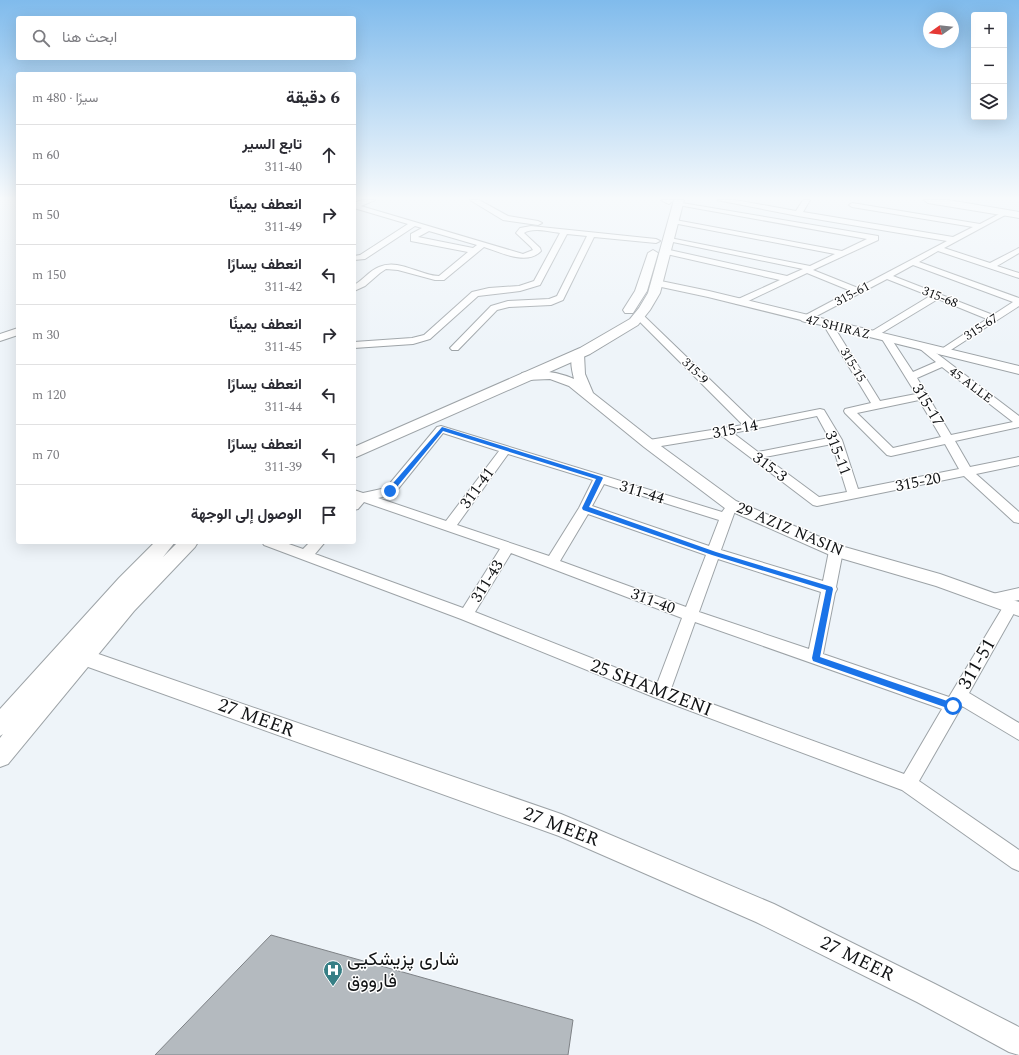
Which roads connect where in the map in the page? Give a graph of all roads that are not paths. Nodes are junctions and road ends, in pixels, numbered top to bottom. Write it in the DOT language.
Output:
graph roads {
  1 [pos="374,249"];
  2 [pos="465,249"];
  3 [pos="500,249"];
  4 [pos="537,249"];
  5 [pos="555,249"];
  6 [pos="584,249"];
  7 [pos="660,249"];
  8 [pos="687,249"];
  9 [pos="701,249"];
  10 [pos="822,249"];
  11 [pos="850,249"];
  12 [pos="939,249"];
  13 [pos="474,251"];
  14 [pos="842,253"];
  15 [pos="1017,253"];
  16 [pos="356,258"];
  17 [pos="913,262"];
  18 [pos="655,264"];
  19 [pos="990,266"];
  20 [pos="808,269"];
  21 [pos="887,276"];
  22 [pos="1019,276"];
  23 [pos="788,279"];
  24 [pos="356,287"];
  25 [pos="655,288"];
  26 [pos="859,291"];
  27 [pos="937,296"];
  28 [pos="1019,301"];
  29 [pos="739,302"];
  30 [pos="639,316"];
  31 [pos="993,318"];
  32 [pos="805,319"];
  33 [pos="828,324"];
  34 [pos="16,332"];
  35 [pos="872,335"];
  36 [pos="16,336"];
  37 [pos="0,338"];
  38 [pos="887,339"];
  39 [pos="0,342"];
  40 [pos="356,345"];
  41 [pos="455,348"];
  42 [pos="578,354"];
  43 [pos="943,358"];
  44 [pos="1019,370"];
  45 [pos="526,376"];
  46 [pos="911,377"];
  47 [pos="589,394"];
  48 [pos="922,396"];
  49 [pos="877,405"];
  50 [pos="820,412"];
  51 [pos="420,416"];
  52 [pos="1019,422"];
  53 [pos="751,426"];
  54 [pos="724,432"];
  55 [pos="356,439"];
  56 [pos="948,439"];
  57 [pos="836,440"];
  58 [pos="649,444"];
  59 [pos="506,449"];
  60 [pos="356,452"];
  61 [pos="754,456"];
  62 [pos="1019,460"];
  63 [pos="967,472"];
  64 [pos="600,478"];
  65 [pos="854,495"];
  66 [pos="357,499"];
  67 [pos="817,502"];
  68 [pos="585,508"];
  69 [pos="729,512"];
  70 [pos="1019,519"];
  71 [pos="448,527"];
  72 [pos="164,544"];
  73 [pos="187,544"];
  74 [pos="275,544"];
  75 [pos="316,544"];
  76 [pos="508,547"];
  77 [pos="836,551"];
  78 [pos="714,554"];
  79 [pos="305,555"];
  80 [pos="552,563"];
  81 [pos="157,573"];
  82 [pos="830,589"];
  83 [pos="1016,603"];
  84 [pos="466,615"];
  85 [pos="691,615"];
  86 [pos="84,657"];
  87 [pos="815,658"];
  88 [pos="662,693"];
  89 [pos="956,701"];
  90 [pos="0,725"];
  91 [pos="1019,732"];
  92 [pos="0,739"];
  93 [pos="0,756"];
  94 [pos="908,784"];
  95 [pos="1019,861"];
  96 [pos="1019,1042"];
  1 -- 16 [label="street"];
  2 -- 13 [label="street"];
  3 -- 4 [label="street"];
  5 -- 40 [label="street"];
  6 -- 41 [label="street"];
  7 -- 18 [label="main road"];
  8 -- 23 [label="street"];
  9 -- 20 [label="street"];
  10 -- 14 [label="street"];
  11 -- 14 [label="street"];
  12 -- 17 [label="street, 315-61"];
  12 -- 19 [label="street"];
  13 -- 24 [label="street"];
  14 -- 20 [label="street"];
  15 -- 19 [label="street"];
  17 -- 21 [label="street, 315-61"];
  17 -- 28 [label="street"];
  18 -- 25 [label="main road"];
  18 -- 51 [label="main road"];
  19 -- 22 [label="street"];
  20 -- 23 [label="street"];
  20 -- 26 [label="street"];
  21 -- 26 [label="street, 315-61"];
  21 -- 27 [label="street, 315-68"];
  23 -- 29 [label="street"];
  25 -- 29 [label="street, 47 SHIRAZ"];
  25 -- 30 [label="main road"];
  26 -- 32 [label="street, 315-61"];
  27 -- 31 [label="street, 315-68"];
  27 -- 35 [label="street"];
  28 -- 31 [label="street, 315-67"];
  29 -- 32 [label="street, 47 SHIRAZ"];
  30 -- 42 [label="main road"];
  30 -- 53 [label="street, 315-9"];
  31 -- 43 [label="street, 315-67"];
  32 -- 33 [label="street, 47 SHIRAZ"];
  33 -- 35 [label="street, 47 SHIRAZ"];
  33 -- 49 [label="street, 315-15"];
  34 -- 37 [label="street"];
  35 -- 38 [label="street, 47 SHIRAZ"];
  36 -- 39 [label="street"];
  38 -- 43 [label="street, 47 SHIRAZ"];
  38 -- 46 [label="street, 315-17"];
  42 -- 45 [label="main road"];
  42 -- 47 [label="street, 29 AZIZ NASIN"];
  43 -- 44 [label="street, 47 SHIRAZ"];
  43 -- 46 [label="street, 315-67"];
  43 -- 52 [label="street, 45 ALLE"];
  45 -- 47 [label="street, 29 AZIZ NASIN"];
  45 -- 51 [label="main road"];
  46 -- 48 [label="street, 315-17"];
  47 -- 58 [label="street, 29 AZIZ NASIN"];
  48 -- 49 [label="street"];
  48 -- 56 [label="street, 315-17"];
  49 -- 56 [label="street"];
  50 -- 53 [label="street, 315-14"];
  50 -- 57 [label="street, 315-11"];
  51 -- 55 [label="main road"];
  51 -- 60 [label="main road"];
  52 -- 56 [label="street"];
  53 -- 54 [label="street, 315-14"];
  54 -- 58 [label="street, 315-14"];
  54 -- 61 [label="street, 315-3"];
  56 -- 63 [label="street, 315-17"];
  57 -- 61 [label="street"];
  57 -- 65 [label="street, 315-11"];
  58 -- 69 [label="street, 29 AZIZ NASIN"];
  59 -- 64 [label="street, 311-44"];
  59 -- 66 [label="street, 311-44"];
  59 -- 71 [label="street, 311-41"];
  61 -- 67 [label="street, 315-3"];
  62 -- 63 [label="street, 315-20"];
  63 -- 65 [label="street, 315-20"];
  63 -- 70 [label="street, 315-17"];
  64 -- 68 [label="street"];
  64 -- 69 [label="street, 311-44"];
  65 -- 67 [label="street, 315-20"];
  66 -- 71 [label="street, 311-40"];
  68 -- 78 [label="street"];
  68 -- 80 [label="street"];
  69 -- 77 [label="street, 29 AZIZ NASIN"];
  69 -- 78 [label="street"];
  71 -- 76 [label="street, 311-40"];
  72 -- 90 [label="main road"];
  73 -- 81 [label="main road"];
  74 -- 79 [label="street, 25 SHAMZENI"];
  75 -- 79 [label="street"];
  76 -- 80 [label="street, 311-40"];
  76 -- 84 [label="street, 311-43"];
  77 -- 82 [label="street"];
  77 -- 83 [label="street, 29 AZIZ NASIN"];
  78 -- 82 [label="street"];
  78 -- 85 [label="street"];
  79 -- 84 [label="street, 25 SHAMZENI"];
  80 -- 85 [label="street, 311-40"];
  81 -- 86 [label="main road"];
  81 -- 92 [label="main road"];
  82 -- 87 [label="street"];
  83 -- 89 [label="street, 311-51"];
  84 -- 88 [label="street, 25 SHAMZENI"];
  85 -- 87 [label="street, 311-40"];
  85 -- 88 [label="street"];
  86 -- 93 [label="main road"];
  86 -- 96 [label="street, 27 MEER"];
  87 -- 89 [label="street, 311-40"];
  88 -- 94 [label="street, 25 SHAMZENI"];
  89 -- 91 [label="street, 311-40"];
  89 -- 94 [label="street, 311-51"];
  94 -- 95 [label="street, 25 SHAMZENI"];
}
